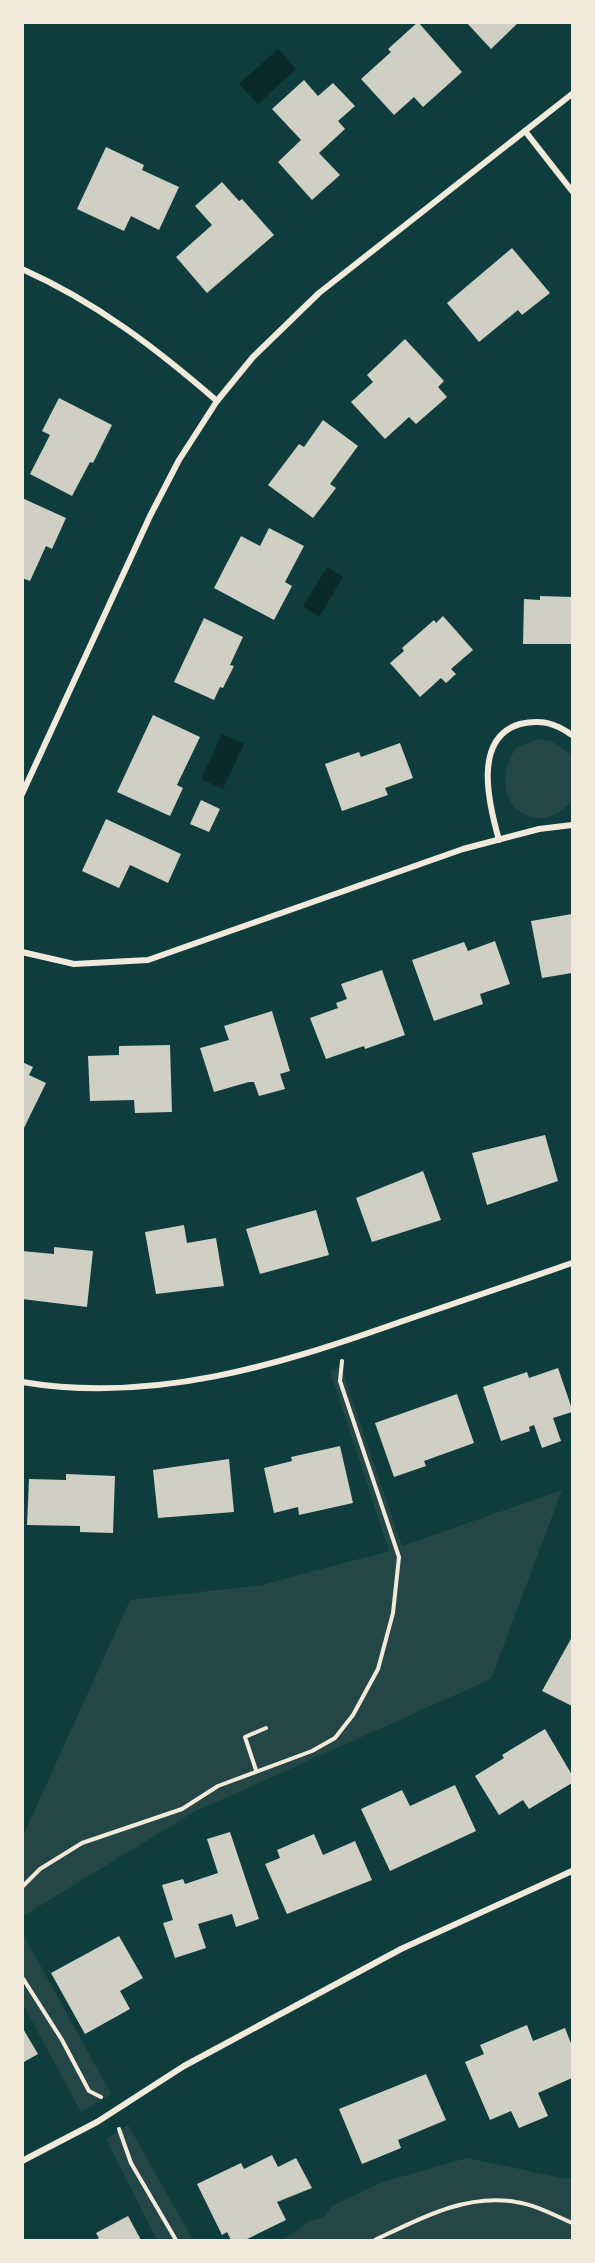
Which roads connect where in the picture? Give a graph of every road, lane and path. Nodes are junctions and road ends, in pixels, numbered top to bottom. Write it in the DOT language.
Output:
graph roads {
  1 [pos="573,94"];
  2 [pos="525,132"];
  3 [pos="573,191"];
  4 [pos="22,269"];
  5 [pos="217,401"];
  6 [pos="573,735"];
  7 [pos="22,794"];
  8 [pos="573,825"];
  9 [pos="500,840"];
  10 [pos="22,952"];
  11 [pos="573,1263"];
  12 [pos="336,1345"];
  13 [pos="22,1382"];
  14 [pos="266,1728"];
  15 [pos="256,1770"];
  16 [pos="573,1871"];
  17 [pos="22,1887"];
  18 [pos="22,1977"];
  19 [pos="111,2113"];
  20 [pos="22,2161"];
  21 [pos="573,2223"];
  22 [pos="176,2241"];
  23 [pos="375,2241"];
  1 -- 2 [label="street"];
  2 -- 3 [label="street"];
  2 -- 5 [label="street"];
  4 -- 5 [label="street"];
  5 -- 7 [label="street"];
  6 -- 9 [label="street"];
  8 -- 9 [label="street"];
  9 -- 10 [label="street"];
  11 -- 12 [label="street"];
  12 -- 13 [label="street"];
  12 -- 15 [label="path"];
  14 -- 15 [label="path"];
  15 -- 17 [label="path"];
  16 -- 19 [label="street"];
  18 -- 19 [label="path"];
  19 -- 20 [label="street"];
  19 -- 22 [label="path"];
  21 -- 23 [label="path"];
}
